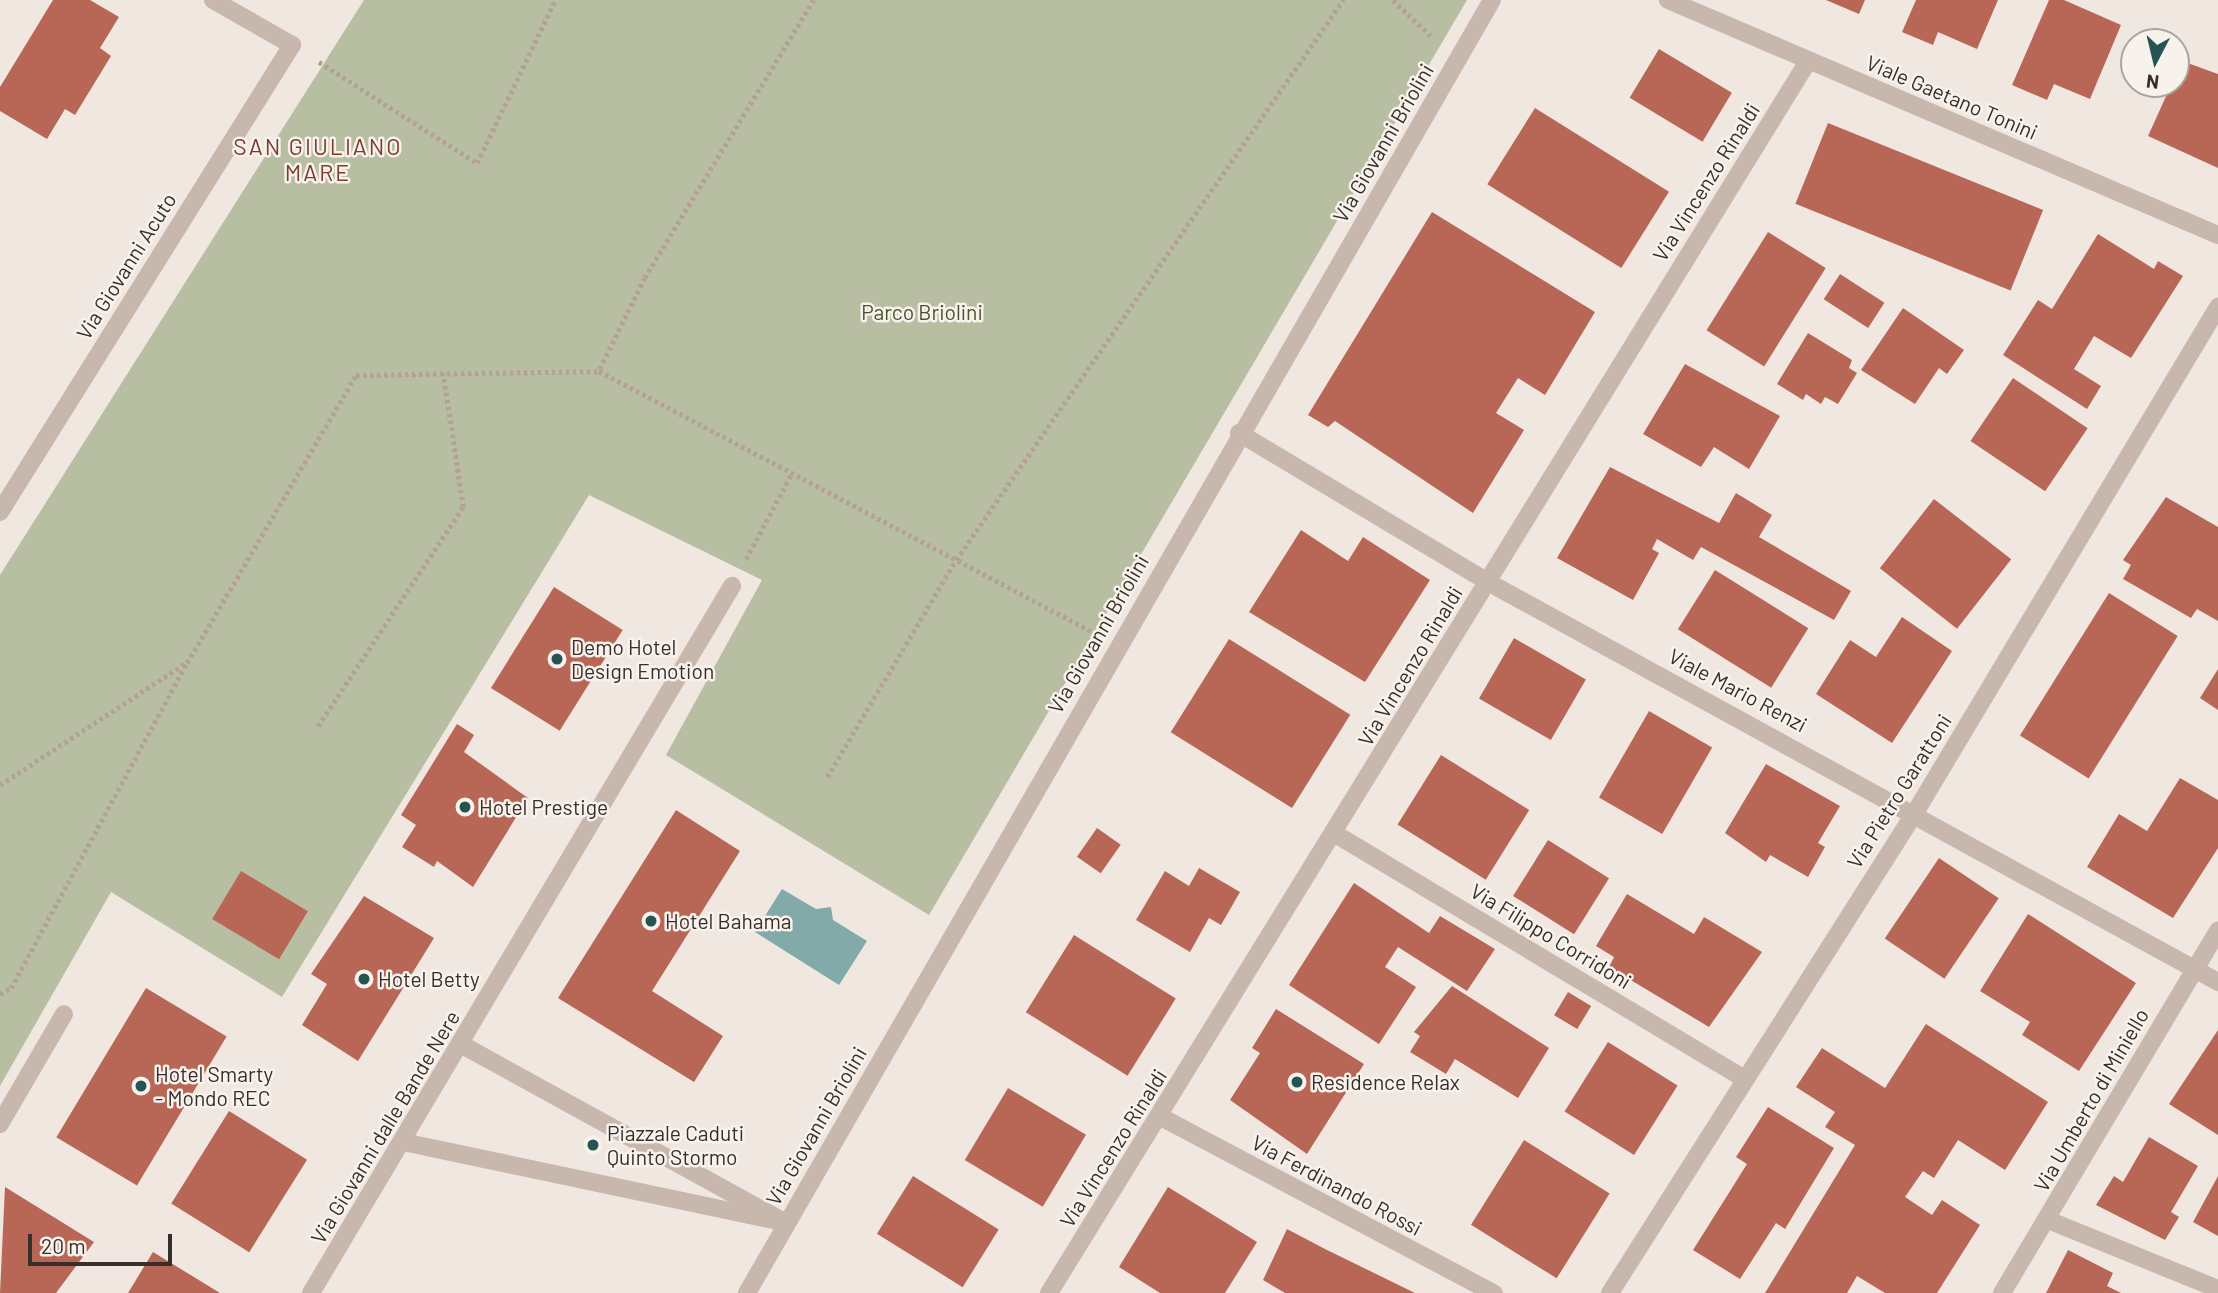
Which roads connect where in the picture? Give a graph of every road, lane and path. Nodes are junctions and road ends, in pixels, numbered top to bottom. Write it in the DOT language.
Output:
graph roads {
  1 [pos="213,0"];
  2 [pos="555,0"];
  3 [pos="814,0"];
  4 [pos="1343,0"];
  5 [pos="1393,0"];
  6 [pos="1492,0"];
  7 [pos="1668,0"];
  8 [pos="292,45"];
  9 [pos="1458,60"];
  10 [pos="1808,61"];
  11 [pos="2218,235"];
  12 [pos="2218,307"];
  13 [pos="599,371"];
  14 [pos="443,373"];
  15 [pos="1239,433"];
  16 [pos="792,473"];
  17 [pos="0,512"];
  18 [pos="956,560"];
  19 [pos="1486,581"];
  20 [pos="732,586"];
  21 [pos="1117,645"];
  22 [pos="187,663"];
  23 [pos="318,726"];
  24 [pos="827,777"];
  25 [pos="0,785"];
  26 [pos="1916,811"];
  27 [pos="1337,835"];
  28 [pos="2218,930"];
  29 [pos="2195,968"];
  30 [pos="2218,982"];
  31 [pos="0,994"];
  32 [pos="64,1014"];
  33 [pos="462,1045"];
  34 [pos="1742,1077"];
  35 [pos="1159,1116"];
  36 [pos="0,1124"];
  37 [pos="403,1142"];
  38 [pos="2048,1220"];
  39 [pos="786,1223"];
  40 [pos="2218,1289"];
  41 [pos="311,1293"];
  42 [pos="747,1293"];
  43 [pos="1049,1293"];
  44 [pos="1494,1293"];
  45 [pos="1610,1293"];
  46 [pos="2002,1293"];
  1 -- 8 [label="street"];
  2 -- 8 [label="path"];
  3 -- 13 [label="path"];
  4 -- 18 [label="path"];
  5 -- 9 [label="path"];
  6 -- 9 [label="street, Via Giovanni Briolini"];
  7 -- 10 [label="street, Viale Gaetano Tonini"];
  8 -- 17 [label="street, Via Giovanni Acuto"];
  9 -- 15 [label="street, Via Giovanni Briolini"];
  10 -- 11 [label="street, Viale Gaetano Tonini"];
  10 -- 19 [label="street, Via Vincenzo Rinaldi"];
  12 -- 26 [label="street, Via Pietro Garattoni"];
  13 -- 14 [label="path"];
  13 -- 16 [label="path"];
  14 -- 22 [label="path"];
  14 -- 23 [label="path"];
  15 -- 19 [label="street, Viale Mario Renzi"];
  15 -- 21 [label="street, Via Giovanni Briolini"];
  16 -- 18 [label="path"];
  16 -- 20 [label="path"];
  18 -- 21 [label="path"];
  18 -- 24 [label="path"];
  19 -- 26 [label="street, Viale Mario Renzi"];
  19 -- 27 [label="street, Via Vincenzo Rinaldi"];
  20 -- 33 [label="street, Via Giovanni dalle Bande Nere"];
  21 -- 39 [label="street, Via Giovanni Briolini"];
  22 -- 25 [label="path"];
  22 -- 31 [label="path"];
  26 -- 29 [label="street, Viale Mario Renzi"];
  26 -- 34 [label="street, Via Pietro Garattoni"];
  27 -- 34 [label="street, Via Filippo Corridoni"];
  27 -- 35 [label="street, Via Vincenzo Rinaldi"];
  28 -- 29 [label="street, Via Umberto di Miniello"];
  29 -- 30 [label="street, Viale Mario Renzi"];
  29 -- 38 [label="street, Via Umberto di Miniello"];
  32 -- 36 [label="street"];
  33 -- 37 [label="street, Via Giovanni dalle Bande Nere"];
  33 -- 39 [label="street"];
  34 -- 45 [label="street, Via Pietro Garattoni"];
  35 -- 43 [label="street, Via Vincenzo Rinaldi"];
  35 -- 44 [label="street, Via Ferdinando Rossi"];
  37 -- 39 [label="street"];
  37 -- 41 [label="street, Via Giovanni dalle Bande Nere"];
  38 -- 40 [label="street"];
  38 -- 46 [label="street, Via Umberto di Miniello"];
  39 -- 42 [label="street, Via Giovanni Briolini"];
}
